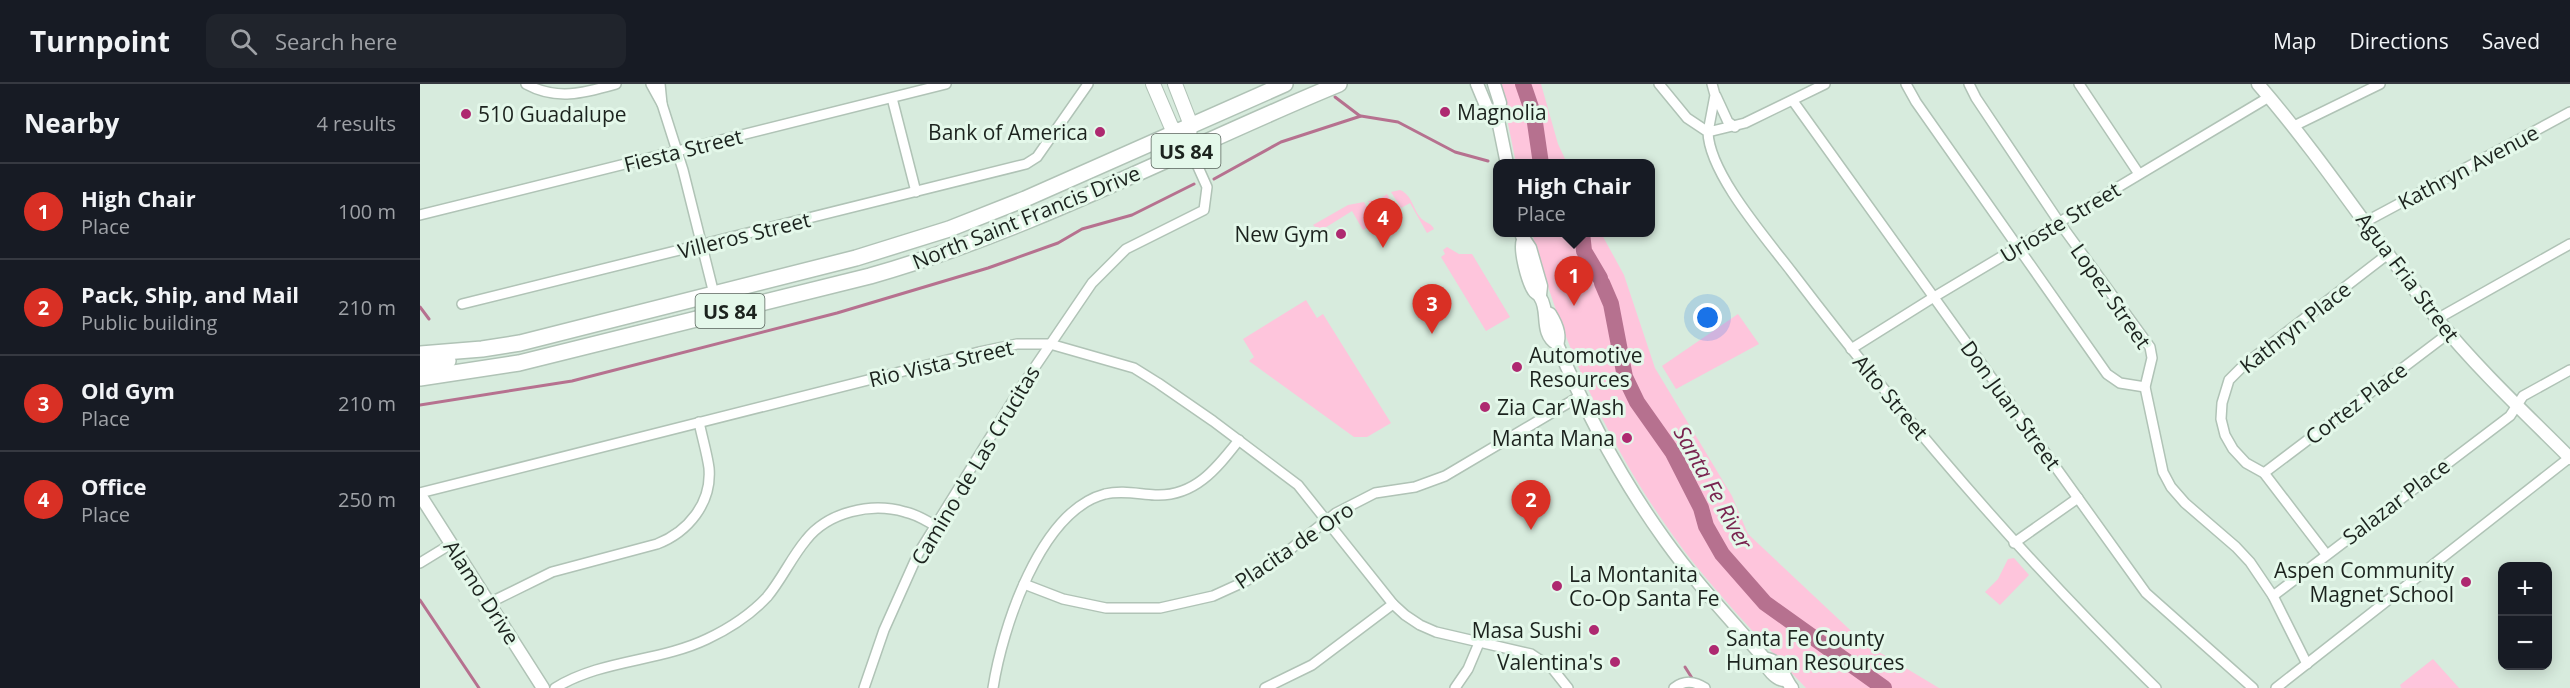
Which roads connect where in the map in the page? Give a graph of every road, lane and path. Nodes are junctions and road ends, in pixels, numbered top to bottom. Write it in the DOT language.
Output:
graph roads {
  1 [pos="526,84"];
  2 [pos="616,84"];
  3 [pos="651,84"];
  4 [pos="660,84"];
  5 [pos="946,84"];
  6 [pos="1089,84"];
  7 [pos="1153,84"];
  8 [pos="1175,84"];
  9 [pos="1285,84"];
  10 [pos="1337,84"];
  11 [pos="1477,84"];
  12 [pos="1494,84"];
  13 [pos="1659,84"];
  14 [pos="1712,84"];
  15 [pos="1825,84"];
  16 [pos="1906,84"];
  17 [pos="1969,84"];
  18 [pos="2079,84"];
  19 [pos="2258,84"];
  20 [pos="2380,84"];
  21 [pos="1715,95"];
  22 [pos="2269,97"];
  23 [pos="892,98"];
  24 [pos="1793,100"];
  25 [pos="662,104"];
  26 [pos="2570,112"];
  27 [pos="1497,115"];
  28 [pos="2294,126"];
  29 [pos="1735,127"];
  30 [pos="1183,130"];
  31 [pos="1708,132"];
  32 [pos="678,152"];
  33 [pos="1192,155"];
  34 [pos="1506,159"];
  35 [pos="2139,174"];
  36 [pos="916,192"];
  37 [pos="420,215"];
  38 [pos="2059,222"];
  39 [pos="2365,222"];
  40 [pos="1522,237"];
  41 [pos="2570,244"];
  42 [pos="702,246"];
  43 [pos="2017,248"];
  44 [pos="2388,254"];
  45 [pos="714,293"];
  46 [pos="1934,297"];
  47 [pos="462,304"];
  48 [pos="719,314"];
  49 [pos="2437,319"];
  50 [pos="2449,333"];
  51 [pos="1050,344"];
  52 [pos="482,349"];
  53 [pos="1851,349"];
  54 [pos="420,354"];
  55 [pos="420,365"];
  56 [pos="2570,370"];
  57 [pos="420,378"];
  58 [pos="2145,387"];
  59 [pos="1580,396"];
  60 [pos="2518,406"];
  61 [pos="699,422"];
  62 [pos="1239,440"];
  63 [pos="2570,458"];
  64 [pos="2264,473"];
  65 [pos="420,494"];
  66 [pos="2078,498"];
  67 [pos="1326,520"];
  68 [pos="934,525"];
  69 [pos="2014,543"];
  70 [pos="451,544"];
  71 [pos="2326,554"];
  72 [pos="420,563"];
  73 [pos="1024,584"];
  74 [pos="2273,596"];
  75 [pos="489,603"];
  76 [pos="1393,604"];
  77 [pos="1479,643"];
  78 [pos="2307,664"];
  79 [pos="1789,684"];
  80 [pos="543,688"];
  81 [pos="555,688"];
  82 [pos="864,688"];
  83 [pos="993,688"];
  84 [pos="1265,688"];
  85 [pos="1455,688"];
  86 [pos="1568,688"];
  87 [pos="1674,688"];
  88 [pos="1705,688"];
  89 [pos="2156,688"];
  90 [pos="2253,688"];
  91 [pos="2276,688"];
  1 -- 2 [label="street"];
  3 -- 25 [label="street"];
  4 -- 25 [label="street"];
  5 -- 23 [label="street, Fiesta Street"];
  6 -- 36 [label="street, Villeros Street"];
  7 -- 30 [label="main road"];
  8 -- 30 [label="main road"];
  9 -- 30 [label="highway, North Saint Francis Drive / US 84"];
  10 -- 33 [label="highway, North Saint Francis Drive / US 84"];
  11 -- 27 [label="street"];
  12 -- 27 [label="street"];
  13 -- 31 [label="street"];
  14 -- 21 [label="street"];
  15 -- 24 [label="street"];
  16 -- 43 [label="street"];
  17 -- 38 [label="street, Lopez Street"];
  18 -- 35 [label="street"];
  19 -- 22 [label="street, Agua Fria Street"];
  20 -- 28 [label="street"];
  21 -- 29 [label="street"];
  21 -- 31 [label="street"];
  22 -- 28 [label="street, Agua Fria Street"];
  22 -- 35 [label="street, Urioste Street"];
  23 -- 32 [label="street, Fiesta Street"];
  23 -- 36 [label="street"];
  24 -- 29 [label="street"];
  24 -- 46 [label="street, Don Juan Street"];
  25 -- 32 [label="street"];
  26 -- 39 [label="street, Kathryn Avenue"];
  27 -- 34 [label="street"];
  28 -- 39 [label="street, Agua Fria Street"];
  29 -- 31 [label="street"];
  30 -- 33 [label="main road"];
  30 -- 45 [label="highway, North Saint Francis Drive / US 84"];
  31 -- 53 [label="street, Alto Street"];
  32 -- 37 [label="street, Fiesta Street"];
  32 -- 42 [label="street"];
  33 -- 48 [label="highway, North Saint Francis Drive / US 84"];
  33 -- 51 [label="street, Camino de Las Crucitas"];
  35 -- 38 [label="street, Urioste Street"];
  36 -- 42 [label="street, Villeros Street"];
  38 -- 43 [label="street, Urioste Street"];
  38 -- 58 [label="street, Lopez Street"];
  39 -- 44 [label="street, Agua Fria Street"];
  40 -- 59 [label="street"];
  41 -- 49 [label="street"];
  42 -- 45 [label="street"];
  42 -- 47 [label="street, Villeros Street"];
  43 -- 46 [label="street, Urioste Street"];
  43 -- 58 [label="street"];
  44 -- 49 [label="street, Agua Fria Street"];
  44 -- 64 [label="street, Kathryn Place"];
  45 -- 48 [label="street"];
  45 -- 52 [label="highway, North Saint Francis Drive / US 84"];
  46 -- 53 [label="street, Urioste Street"];
  46 -- 66 [label="street, Don Juan Street"];
  48 -- 57 [label="highway, North Saint Francis Drive / US 84"];
  49 -- 50 [label="street, Agua Fria Street"];
  50 -- 60 [label="street, Agua Fria Street"];
  50 -- 64 [label="street, Cortez Place"];
  51 -- 61 [label="street, Rio Vista Street"];
  51 -- 62 [label="street, Rio Vista Street"];
  51 -- 68 [label="street, Camino de Las Crucitas"];
  52 -- 54 [label="highway, North Saint Francis Drive / US 84"];
  52 -- 55 [label="highway"];
  53 -- 69 [label="street, Alto Street"];
  56 -- 60 [label="street, Salazar Place"];
  58 -- 74 [label="street, Lopez Street"];
  59 -- 67 [label="street, Placita de Oro"];
  59 -- 79 [label="street"];
  60 -- 63 [label="street, Agua Fria Street"];
  60 -- 71 [label="street, Salazar Place"];
  61 -- 65 [label="street, Rio Vista Street"];
  61 -- 75 [label="street"];
  62 -- 67 [label="street, Rio Vista Street"];
  62 -- 73 [label="street"];
  63 -- 78 [label="street"];
  64 -- 71 [label="street, Kathryn Place"];
  65 -- 70 [label="street, Alamo Drive"];
  66 -- 69 [label="street"];
  66 -- 90 [label="street, Don Juan Street"];
  67 -- 73 [label="street, Placita de Oro"];
  67 -- 76 [label="street, Rio Vista Street"];
  68 -- 81 [label="street"];
  68 -- 82 [label="street, Camino de Las Crucitas"];
  69 -- 89 [label="street, Alto Street"];
  70 -- 72 [label="street"];
  70 -- 75 [label="street, Alamo Drive"];
  71 -- 74 [label="street, Salazar Place"];
  73 -- 83 [label="street"];
  74 -- 78 [label="street, Lopez Street"];
  75 -- 80 [label="street, Alamo Drive"];
  76 -- 77 [label="street, Rio Vista Street"];
  76 -- 84 [label="street"];
  77 -- 85 [label="street"];
  77 -- 86 [label="street, Rio Vista Street"];
  78 -- 91 [label="street"];
  87 -- 88 [label="street"];
}
